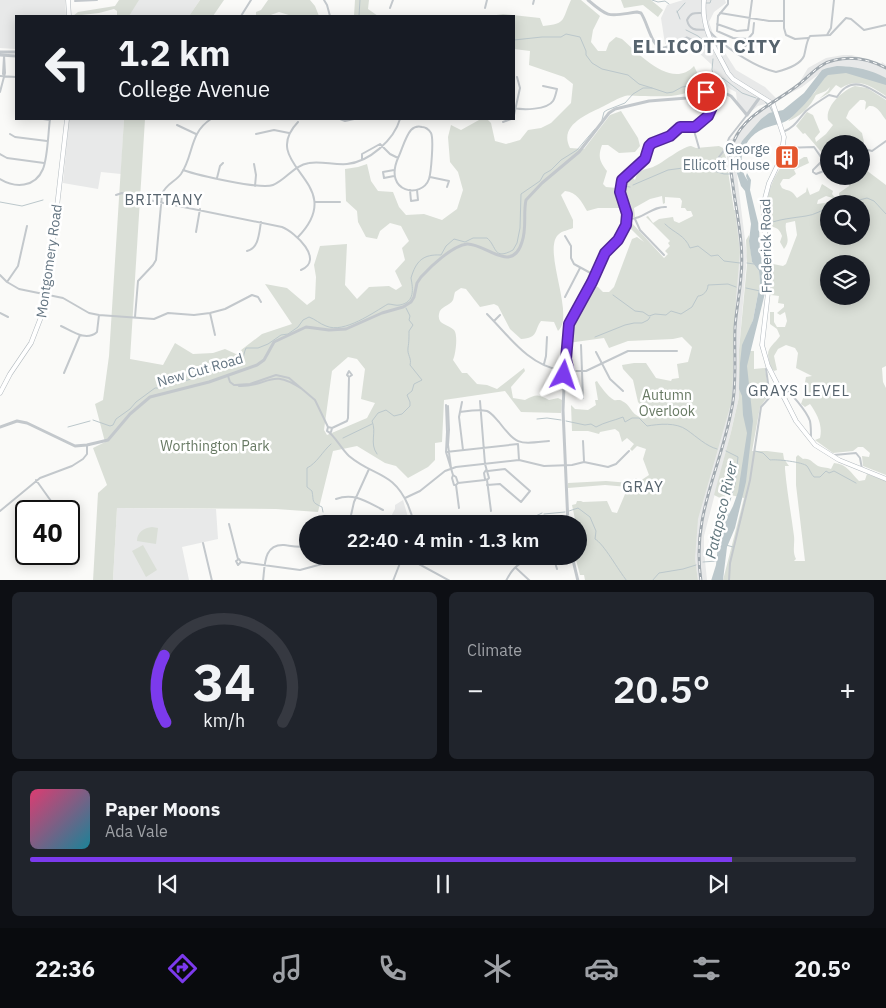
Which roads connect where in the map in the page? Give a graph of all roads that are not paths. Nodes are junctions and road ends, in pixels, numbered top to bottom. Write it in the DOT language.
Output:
graph roads {
  1 [pos="68,0"];
  2 [pos="97,0"];
  3 [pos="251,0"];
  4 [pos="324,0"];
  5 [pos="393,0"];
  6 [pos="486,0"];
  7 [pos="534,0"];
  8 [pos="588,0"];
  9 [pos="704,0"];
  10 [pos="728,0"];
  11 [pos="752,0"];
  12 [pos="784,0"];
  13 [pos="834,0"];
  14 [pos="75,1"];
  15 [pos="92,2"];
  16 [pos="533,4"];
  17 [pos="390,8"];
  18 [pos="485,8"];
  19 [pos="702,13"];
  20 [pos="720,13"];
  21 [pos="69,15"];
  22 [pos="242,15"];
  23 [pos="330,15"];
  24 [pos="750,18"];
  25 [pos="784,21"];
  26 [pos="754,23"];
  27 [pos="717,24"];
  28 [pos="886,25"];
  29 [pos="706,29"];
  30 [pos="826,34"];
  31 [pos="808,38"];
  32 [pos="748,39"];
  33 [pos="716,48"];
  34 [pos="4,54"];
  35 [pos="740,54"];
  36 [pos="2,76"];
  37 [pos="15,77"];
  38 [pos="517,77"];
  39 [pos="543,86"];
  40 [pos="710,88"];
  41 [pos="0,92"];
  42 [pos="760,96"];
  43 [pos="886,98"];
  44 [pos="515,105"];
  45 [pos="515,108"];
  46 [pos="747,116"];
  47 [pos="50,120"];
  48 [pos="67,120"];
  49 [pos="210,120"];
  50 [pos="400,120"];
  51 [pos="508,120"];
  52 [pos="298,122"];
  53 [pos="503,122"];
  54 [pos="177,126"];
  55 [pos="693,128"];
  56 [pos="783,132"];
  57 [pos="290,133"];
  58 [pos="10,134"];
  59 [pos="196,134"];
  60 [pos="256,134"];
  61 [pos="47,141"];
  62 [pos="886,141"];
  63 [pos="383,146"];
  64 [pos="699,148"];
  65 [pos="784,148"];
  66 [pos="870,150"];
  67 [pos="0,154"];
  68 [pos="820,156"];
  69 [pos="398,158"];
  70 [pos="44,162"];
  71 [pos="223,163"];
  72 [pos="820,163"];
  73 [pos="254,164"];
  74 [pos="296,168"];
  75 [pos="714,168"];
  76 [pos="183,170"];
  77 [pos="394,170"];
  78 [pos="820,172"];
  79 [pos="394,176"];
  80 [pos="430,177"];
  81 [pos="218,178"];
  82 [pos="0,179"];
  83 [pos="254,186"];
  84 [pos="447,187"];
  85 [pos="410,190"];
  86 [pos="417,190"];
  87 [pos="116,194"];
  88 [pos="160,202"];
  89 [pos="315,202"];
  90 [pos="340,202"];
  91 [pos="666,207"];
  92 [pos="200,210"];
  93 [pos="627,219"];
  94 [pos="635,219"];
  95 [pos="261,222"];
  96 [pos="27,226"];
  97 [pos="196,232"];
  98 [pos="565,236"];
  99 [pos="298,237"];
  100 [pos="247,250"];
  101 [pos="664,255"];
  102 [pos="580,268"];
  103 [pos="301,270"];
  104 [pos="0,276"];
  105 [pos="596,276"];
  106 [pos="7,282"];
  107 [pos="46,294"];
  108 [pos="566,296"];
  109 [pos="261,302"];
  110 [pos="0,313"];
  111 [pos="210,313"];
  112 [pos="487,314"];
  113 [pos="99,315"];
  114 [pos="500,315"];
  115 [pos="8,317"];
  116 [pos="135,318"];
  117 [pos="494,320"];
  118 [pos="61,326"];
  119 [pos="80,335"];
  120 [pos="215,335"];
  121 [pos="547,337"];
  122 [pos="581,345"];
  123 [pos="677,351"];
  124 [pos="596,352"];
  125 [pos="601,363"];
  126 [pos="544,364"];
  127 [pos="768,366"];
  128 [pos="565,371"];
  129 [pos="582,371"];
  130 [pos="64,373"];
  131 [pos="228,376"];
  132 [pos="350,377"];
  133 [pos="2,384"];
  134 [pos="778,387"];
  135 [pos="624,391"];
  136 [pos="0,393"];
  137 [pos="583,398"];
  138 [pos="480,401"];
  139 [pos="462,402"];
  140 [pos="447,405"];
  141 [pos="480,411"];
  142 [pos="460,412"];
  143 [pos="0,426"];
  144 [pos="328,427"];
  145 [pos="332,428"];
  146 [pos="330,432"];
  147 [pos="811,440"];
  148 [pos="548,441"];
  149 [pos="583,441"];
  150 [pos="518,443"];
  151 [pos="87,445"];
  152 [pos="484,448"];
  153 [pos="463,450"];
  154 [pos="629,451"];
  155 [pos="447,452"];
  156 [pos="831,456"];
  157 [pos="520,460"];
  158 [pos="584,462"];
  159 [pos="485,464"];
  160 [pos="566,465"];
  161 [pos="451,468"];
  162 [pos="369,469"];
  163 [pos="862,470"];
  164 [pos="487,471"];
  165 [pos="886,479"];
  166 [pos="36,480"];
  167 [pos="486,480"];
  168 [pos="457,484"];
  169 [pos="488,485"];
  170 [pos="356,497"];
  171 [pos="405,498"];
  172 [pos="336,499"];
  173 [pos="51,500"];
  174 [pos="459,508"];
  175 [pos="383,510"];
  176 [pos="0,511"];
  177 [pos="491,511"];
  178 [pos="351,515"];
  179 [pos="411,515"];
  180 [pos="568,515"];
  181 [pos="229,524"];
  182 [pos="203,542"];
  183 [pos="299,547"];
  184 [pos="320,565"];
  185 [pos="398,565"];
  186 [pos="422,565"];
  187 [pos="520,565"];
  188 [pos="556,565"];
  189 [pos="574,565"];
  190 [pos="264,566"];
  191 [pos="516,568"];
  192 [pos="557,569"];
  193 [pos="212,580"];
  194 [pos="263,580"];
  195 [pos="393,580"];
  196 [pos="450,580"];
  197 [pos="506,580"];
  198 [pos="530,580"];
  199 [pos="578,580"];
  200 [pos="729,580"];
  1 -- 21 [label="main road"];
  2 -- 15 [label="street"];
  3 -- 22 [label="street"];
  4 -- 23 [label="street"];
  5 -- 17 [label="street"];
  6 -- 18 [label="street"];
  7 -- 16 [label="street"];
  8 -- 33 [label="street"];
  9 -- 19 [label="main road"];
  10 -- 20 [label="street"];
  11 -- 24 [label="street"];
  12 -- 25 [label="street"];
  13 -- 30 [label="street"];
  14 -- 15 [label="street"];
  19 -- 29 [label="main road"];
  19 -- 29 [label="street"];
  20 -- 24 [label="street"];
  20 -- 27 [label="street"];
  24 -- 25 [label="street"];
  24 -- 27 [label="street"];
  25 -- 31 [label="street"];
  26 -- 32 [label="street"];
  27 -- 32 [label="street"];
  28 -- 30 [label="street"];
  29 -- 33 [label="main road"];
  29 -- 35 [label="street"];
  30 -- 31 [label="street"];
  31 -- 35 [label="street"];
  32 -- 35 [label="street"];
  33 -- 42 [label="main road"];
  34 -- 36 [label="street"];
  36 -- 37 [label="street"];
  36 -- 41 [label="street"];
  38 -- 44 [label="street"];
  39 -- 45 [label="street"];
  40 -- 46 [label="street"];
  40 -- 55 [label="street"];
  40 -- 131 [label="street, New Cut Road"];
  42 -- 46 [label="street"];
  42 -- 56 [label="main road, Frederick Road"];
  43 -- 56 [label="street"];
  46 -- 75 [label="street"];
  47 -- 61 [label="street"];
  48 -- 107 [label="main road, Montgomery Road"];
  49 -- 59 [label="street"];
  50 -- 63 [label="street"];
  51 -- 53 [label="street"];
  52 -- 57 [label="street"];
  54 -- 59 [label="street"];
  55 -- 64 [label="street"];
  55 -- 93 [label="street"];
  56 -- 65 [label="main road, Frederick Road"];
  57 -- 60 [label="street"];
  57 -- 74 [label="street"];
  58 -- 61 [label="street"];
  59 -- 76 [label="street"];
  61 -- 70 [label="street"];
  62 -- 66 [label="street"];
  63 -- 69 [label="street"];
  63 -- 74 [label="street"];
  65 -- 68 [label="street"];
  65 -- 127 [label="main road, Frederick Road"];
  67 -- 70 [label="street"];
  69 -- 77 [label="street"];
  69 -- 80 [label="street"];
  70 -- 82 [label="street"];
  71 -- 81 [label="street"];
  72 -- 78 [label="street"];
  73 -- 83 [label="street"];
  74 -- 83 [label="street"];
  74 -- 89 [label="street"];
  76 -- 81 [label="street"];
  76 -- 88 [label="street"];
  77 -- 79 [label="street"];
  77 -- 79 [label="street"];
  79 -- 85 [label="street"];
  80 -- 84 [label="street"];
  80 -- 86 [label="street"];
  81 -- 83 [label="street"];
  85 -- 86 [label="street"];
  85 -- 86 [label="street"];
  87 -- 88 [label="street"];
  88 -- 92 [label="street"];
  88 -- 116 [label="street"];
  89 -- 90 [label="street"];
  89 -- 99 [label="street"];
  91 -- 94 [label="street"];
  92 -- 95 [label="street"];
  92 -- 97 [label="street"];
  93 -- 94 [label="street"];
  93 -- 105 [label="street"];
  94 -- 101 [label="street"];
  95 -- 99 [label="street"];
  95 -- 100 [label="street"];
  96 -- 106 [label="street"];
  98 -- 102 [label="street"];
  99 -- 103 [label="street"];
  102 -- 105 [label="street"];
  102 -- 108 [label="street"];
  104 -- 106 [label="street"];
  105 -- 128 [label="street"];
  106 -- 107 [label="street"];
  107 -- 113 [label="street"];
  107 -- 133 [label="main road, Montgomery Road"];
  109 -- 111 [label="street"];
  110 -- 115 [label="street"];
  111 -- 116 [label="street"];
  111 -- 120 [label="street"];
  112 -- 117 [label="street"];
  113 -- 116 [label="street"];
  113 -- 119 [label="street"];
  114 -- 117 [label="street"];
  117 -- 126 [label="street"];
  118 -- 119 [label="street"];
  119 -- 130 [label="street"];
  121 -- 126 [label="street"];
  122 -- 129 [label="street"];
  123 -- 125 [label="street"];
  124 -- 125 [label="street"];
  125 -- 129 [label="street"];
  125 -- 135 [label="street"];
  126 -- 128 [label="street"];
  127 -- 134 [label="main road, Frederick Road"];
  127 -- 200 [label="street"];
  128 -- 129 [label="street"];
  128 -- 160 [label="street"];
  129 -- 137 [label="street"];
  131 -- 144 [label="street"];
  131 -- 151 [label="street, New Cut Road"];
  132 -- 145 [label="street"];
  133 -- 136 [label="main road, Montgomery Road"];
  134 -- 147 [label="main road, Frederick Road"];
  134 -- 147 [label="street"];
  138 -- 141 [label="street"];
  139 -- 142 [label="street"];
  140 -- 155 [label="street"];
  141 -- 142 [label="street"];
  141 -- 150 [label="street"];
  141 -- 152 [label="street"];
  142 -- 153 [label="street"];
  143 -- 151 [label="street, New Cut Road"];
  144 -- 145 [label="street"];
  144 -- 146 [label="street"];
  145 -- 146 [label="street"];
  146 -- 162 [label="street"];
  147 -- 156 [label="main road, Frederick Road"];
  148 -- 150 [label="street"];
  149 -- 158 [label="street"];
  150 -- 152 [label="street"];
  150 -- 157 [label="street"];
  151 -- 166 [label="street"];
  152 -- 153 [label="street"];
  152 -- 159 [label="street"];
  153 -- 155 [label="street"];
  154 -- 158 [label="street"];
  155 -- 161 [label="street"];
  156 -- 163 [label="main road, Frederick Road"];
  156 -- 163 [label="street"];
  157 -- 159 [label="street"];
  157 -- 160 [label="street"];
  158 -- 160 [label="street"];
  159 -- 161 [label="street"];
  159 -- 164 [label="street"];
  160 -- 180 [label="street"];
  161 -- 168 [label="street"];
  161 -- 171 [label="street"];
  162 -- 170 [label="street"];
  162 -- 171 [label="street"];
  163 -- 165 [label="main road, Frederick Road"];
  164 -- 167 [label="street"];
  164 -- 169 [label="street"];
  166 -- 173 [label="street"];
  166 -- 176 [label="street"];
  167 -- 168 [label="street"];
  167 -- 169 [label="street"];
  168 -- 174 [label="street"];
  169 -- 177 [label="street"];
  170 -- 172 [label="street"];
  170 -- 175 [label="street"];
  170 -- 178 [label="street"];
  171 -- 179 [label="street"];
  181 -- 190 [label="street"];
  182 -- 193 [label="street"];
  183 -- 190 [label="street"];
  184 -- 190 [label="street"];
  185 -- 195 [label="street"];
  186 -- 196 [label="street"];
  187 -- 191 [label="street"];
  188 -- 192 [label="street"];
  189 -- 199 [label="street"];
  190 -- 194 [label="street"];
  191 -- 197 [label="street"];
  191 -- 198 [label="street"];
}
